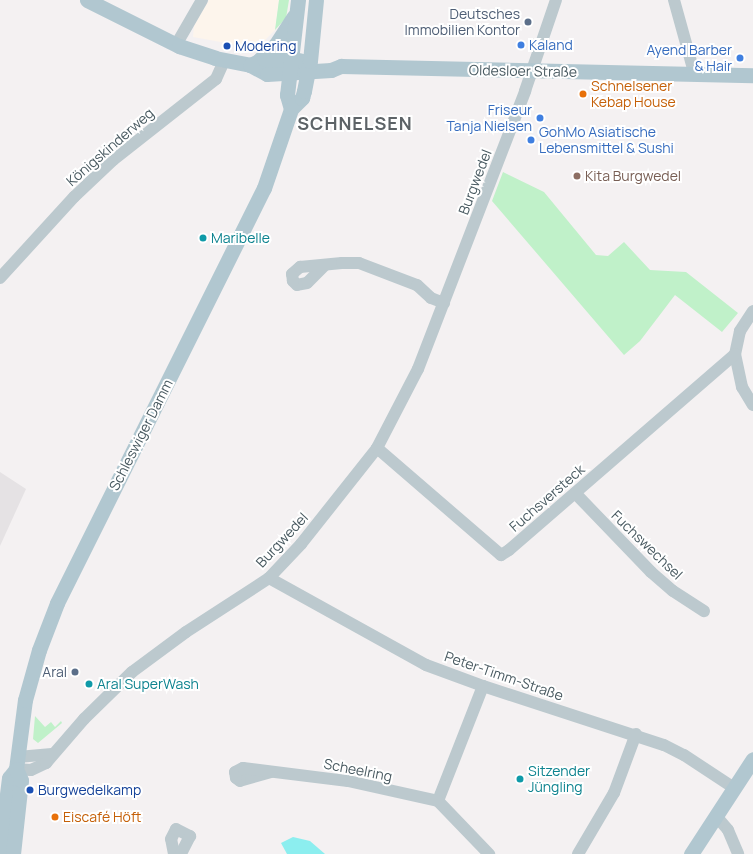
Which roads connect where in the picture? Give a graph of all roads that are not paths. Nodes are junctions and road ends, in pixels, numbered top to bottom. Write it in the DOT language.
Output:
graph roads {
  1 [pos="87,0"];
  2 [pos="202,0"];
  3 [pos="316,0"];
  4 [pos="556,0"];
  5 [pos="674,0"];
  6 [pos="298,6"];
  7 [pos="176,45"];
  8 [pos="224,61"];
  9 [pos="253,64"];
  10 [pos="310,66"];
  11 [pos="290,67"];
  12 [pos="532,71"];
  13 [pos="694,72"];
  14 [pos="753,74"];
  15 [pos="291,110"];
  16 [pos="325,265"];
  17 [pos="0,278"];
  18 [pos="444,302"];
  19 [pos="753,311"];
  20 [pos="735,354"];
  21 [pos="753,405"];
  22 [pos="377,448"];
  23 [pos="575,493"];
  24 [pos="269,578"];
  25 [pos="704,611"];
  26 [pos="483,686"];
  27 [pos="636,734"];
  28 [pos="753,759"];
  29 [pos="17,762"];
  30 [pos="271,772"];
  31 [pos="734,788"];
  32 [pos="438,801"];
  33 [pos="716,816"];
  34 [pos="0,850"];
  35 [pos="13,854"];
  36 [pos="174,854"];
  37 [pos="181,854"];
  38 [pos="489,854"];
  39 [pos="578,854"];
  40 [pos="691,854"];
  41 [pos="738,854"];
  1 -- 7 [label="main road, Oldesloer Straße"];
  2 -- 7 [label="street"];
  3 -- 10 [label="main road, Schleswiger Damm"];
  4 -- 12 [label="street, Burgwedel"];
  5 -- 13 [label="street"];
  6 -- 9 [label="main road"];
  6 -- 11 [label="main road, Schleswiger Damm"];
  7 -- 8 [label="main road, Oldesloer Straße"];
  8 -- 9 [label="main road, Oldesloer Straße"];
  8 -- 17 [label="street, Königskinderweg"];
  9 -- 11 [label="main road, Oldesloer Straße"];
  10 -- 11 [label="main road, Oldesloer Straße"];
  10 -- 12 [label="main road, Oldesloer Straße"];
  10 -- 15 [label="main road, Schleswiger Damm"];
  11 -- 15 [label="main road, Schleswiger Damm"];
  12 -- 13 [label="main road, Oldesloer Straße"];
  12 -- 18 [label="street, Burgwedel"];
  13 -- 14 [label="main road, Oldesloer Straße"];
  15 -- 29 [label="main road, Schleswiger Damm"];
  16 -- 18 [label="street"];
  18 -- 22 [label="street, Burgwedel"];
  19 -- 20 [label="street"];
  20 -- 21 [label="street"];
  20 -- 23 [label="street, Fuchsversteck"];
  22 -- 23 [label="street, Fuchsversteck"];
  22 -- 24 [label="street, Burgwedel"];
  23 -- 25 [label="street, Fuchswechsel"];
  24 -- 26 [label="street, Peter-Timm-Straße"];
  24 -- 29 [label="street, Burgwedel"];
  26 -- 27 [label="street, Peter-Timm-Straße"];
  26 -- 32 [label="street"];
  27 -- 31 [label="street, Peter-Timm-Straße"];
  27 -- 39 [label="street"];
  28 -- 31 [label="main road"];
  29 -- 34 [label="main road, Schleswiger Damm"];
  29 -- 35 [label="main road, Schleswiger Damm"];
  30 -- 32 [label="street, Scheelring"];
  31 -- 33 [label="main road"];
  32 -- 38 [label="street"];
  33 -- 40 [label="main road"];
  33 -- 41 [label="street"];
  36 -- 37 [label="street"];
}
